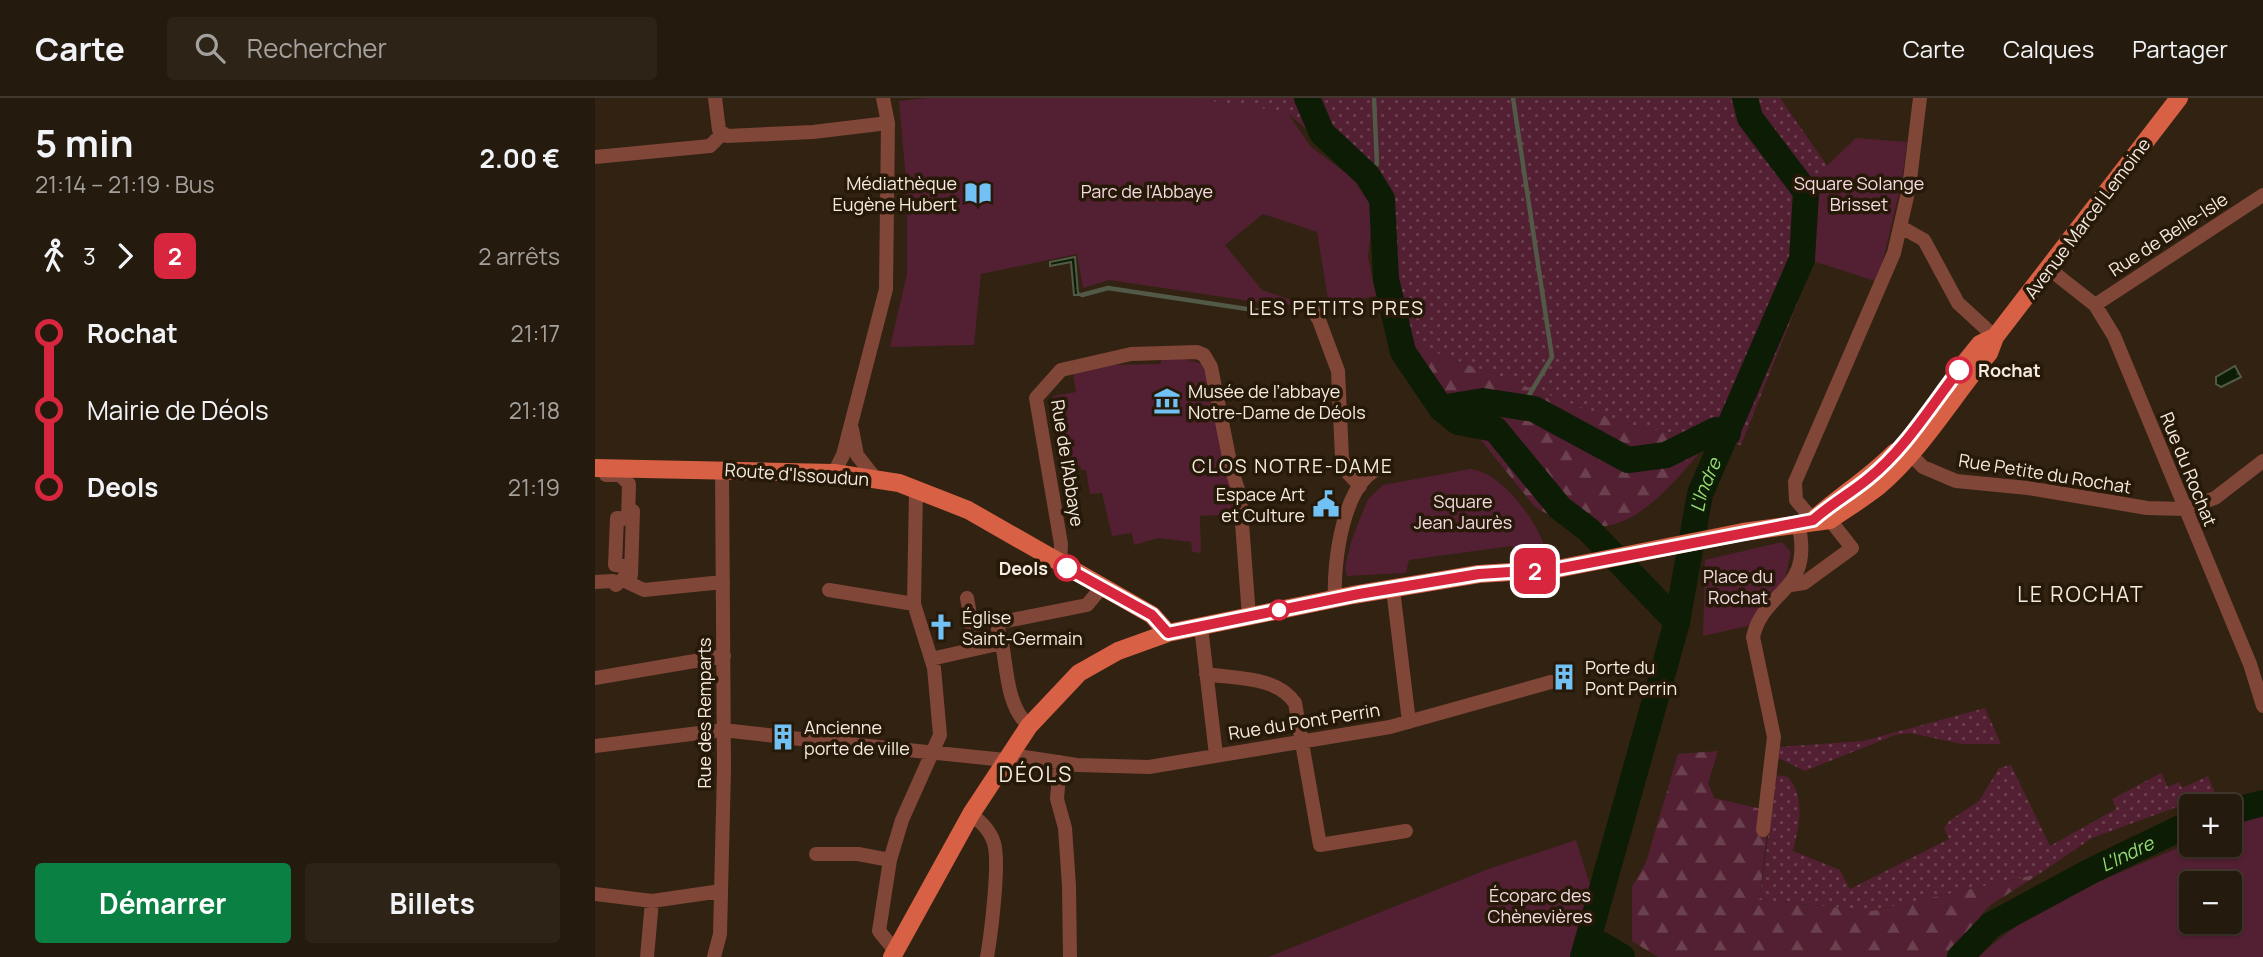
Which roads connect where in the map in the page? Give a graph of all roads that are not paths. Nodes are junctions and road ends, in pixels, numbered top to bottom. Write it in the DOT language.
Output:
graph roads {
  1 [pos="715,98"];
  2 [pos="883,98"];
  3 [pos="1920,98"];
  4 [pos="2179,98"];
  5 [pos="888,123"];
  6 [pos="722,134"];
  7 [pos="595,157"];
  8 [pos="2263,195"];
  9 [pos="1902,227"];
  10 [pos="2048,268"];
  11 [pos="2095,305"];
  12 [pos="1310,306"];
  13 [pos="1995,337"];
  14 [pos="851,424"];
  15 [pos="1909,453"];
  16 [pos="2263,460"];
  17 [pos="1383,467"];
  18 [pos="595,468"];
  19 [pos="634,468"];
  20 [pos="722,469"];
  21 [pos="834,472"];
  22 [pos="595,475"];
  23 [pos="875,478"];
  24 [pos="1360,486"];
  25 [pos="916,489"];
  26 [pos="2183,509"];
  27 [pos="1814,521"];
  28 [pos="1060,564"];
  29 [pos="595,582"];
  30 [pos="723,582"];
  31 [pos="629,583"];
  32 [pos="1791,585"];
  33 [pos="1102,587"];
  34 [pos="1393,589"];
  35 [pos="595,590"];
  36 [pos="829,590"];
  37 [pos="967,598"];
  38 [pos="1335,599"];
  39 [pos="914,604"];
  40 [pos="1249,617"];
  41 [pos="1201,627"];
  42 [pos="1168,633"];
  43 [pos="1002,643"];
  44 [pos="976,649"];
  45 [pos="724,656"];
  46 [pos="931,659"];
  47 [pos="1206,674"];
  48 [pos="595,678"];
  49 [pos="1551,682"];
  50 [pos="2263,705"];
  51 [pos="1409,722"];
  52 [pos="1028,726"];
  53 [pos="723,730"];
  54 [pos="776,736"];
  55 [pos="791,738"];
  56 [pos="1300,742"];
  57 [pos="595,746"];
  58 [pos="934,755"];
  59 [pos="1216,755"];
  60 [pos="1008,756"];
  61 [pos="1060,762"];
  62 [pos="971,814"];
  63 [pos="1763,830"];
  64 [pos="1406,831"];
  65 [pos="816,854"];
  66 [pos="890,860"];
  67 [pos="721,891"];
  68 [pos="595,894"];
  69 [pos="652,901"];
  70 [pos="894,954"];
  71 [pos="646,957"];
  72 [pos="714,957"];
  73 [pos="987,957"];
  74 [pos="1070,957"];
  1 -- 6 [label="street"];
  2 -- 5 [label="street"];
  3 -- 9 [label="street"];
  4 -- 10 [label="main road, Avenue Marcel Lemoine"];
  5 -- 6 [label="street"];
  5 -- 14 [label="street"];
  6 -- 7 [label="street"];
  8 -- 11 [label="street, Rue de Belle-Isle"];
  9 -- 13 [label="street"];
  9 -- 27 [label="street"];
  10 -- 11 [label="street, Rue du Rochat"];
  10 -- 13 [label="main road, Avenue Marcel Lemoine"];
  11 -- 26 [label="street, Rue du Rochat"];
  12 -- 24 [label="street"];
  13 -- 15 [label="main road, Avenue Marcel Lemoine"];
  13 -- 27 [label="main road, Avenue Marcel Lemoine"];
  14 -- 21 [label="street"];
  14 -- 23 [label="street"];
  15 -- 26 [label="street, Rue Petite du Rochat"];
  15 -- 27 [label="main road, Avenue Marcel Lemoine"];
  16 -- 26 [label="street"];
  17 -- 24 [label="street"];
  18 -- 19 [label="main road, Route d'Issoudun"];
  19 -- 20 [label="main road, Route d'Issoudun"];
  19 -- 31 [label="street"];
  20 -- 21 [label="main road, Route d'Issoudun"];
  20 -- 30 [label="street, Rue des Remparts"];
  21 -- 23 [label="main road, Route d'Issoudun"];
  22 -- 29 [label="street"];
  23 -- 25 [label="main road, Route d'Issoudun"];
  24 -- 38 [label="street"];
  25 -- 28 [label="main road, Route d'Issoudun"];
  25 -- 39 [label="street"];
  26 -- 50 [label="street, Rue du Rochat"];
  27 -- 32 [label="street"];
  27 -- 32 [label="street"];
  27 -- 34 [label="main road, Avenue Marcel Lemoine"];
  28 -- 33 [label="main road, Route d'Issoudun"];
  28 -- 40 [label="street, Rue de l'Abbaye"];
  30 -- 31 [label="street"];
  30 -- 45 [label="street, Rue des Remparts"];
  31 -- 35 [label="street"];
  32 -- 63 [label="street"];
  33 -- 42 [label="main road, Route d'Issoudun"];
  33 -- 43 [label="street"];
  34 -- 38 [label="main road, Avenue Marcel Lemoine"];
  34 -- 51 [label="street"];
  36 -- 39 [label="street"];
  37 -- 44 [label="street"];
  38 -- 40 [label="main road, Avenue Marcel Lemoine"];
  39 -- 46 [label="street"];
  40 -- 41 [label="main road, Avenue Marcel Lemoine"];
  41 -- 42 [label="main road, Avenue Marcel Lemoine"];
  41 -- 47 [label="street"];
  42 -- 52 [label="main road, Avenue Marcel Lemoine"];
  43 -- 44 [label="street"];
  43 -- 52 [label="street"];
  44 -- 46 [label="street"];
  45 -- 48 [label="street"];
  45 -- 53 [label="street, Rue des Remparts"];
  46 -- 58 [label="street"];
  47 -- 56 [label="street"];
  47 -- 59 [label="street"];
  49 -- 51 [label="street, Rue du Pont Perrin"];
  51 -- 56 [label="street, Rue du Pont Perrin"];
  52 -- 60 [label="main road, Avenue Marcel Lemoine"];
  53 -- 54 [label="street"];
  53 -- 57 [label="street"];
  53 -- 67 [label="street, Rue des Remparts"];
  55 -- 58 [label="street, Rue du Pont Perrin"];
  56 -- 59 [label="street, Rue du Pont Perrin"];
  56 -- 64 [label="street"];
  58 -- 60 [label="street, Rue du Pont Perrin"];
  58 -- 66 [label="street"];
  59 -- 61 [label="street, Rue du Pont Perrin"];
  60 -- 61 [label="street, Rue du Pont Perrin"];
  60 -- 62 [label="main road, Avenue Marcel Lemoine"];
  61 -- 74 [label="street"];
  62 -- 70 [label="main road, Avenue Marcel Lemoine"];
  62 -- 73 [label="street"];
  65 -- 66 [label="street"];
  66 -- 70 [label="street"];
  67 -- 69 [label="street"];
  67 -- 72 [label="street, Rue des Remparts"];
  68 -- 69 [label="street"];
  69 -- 71 [label="street"];
}
